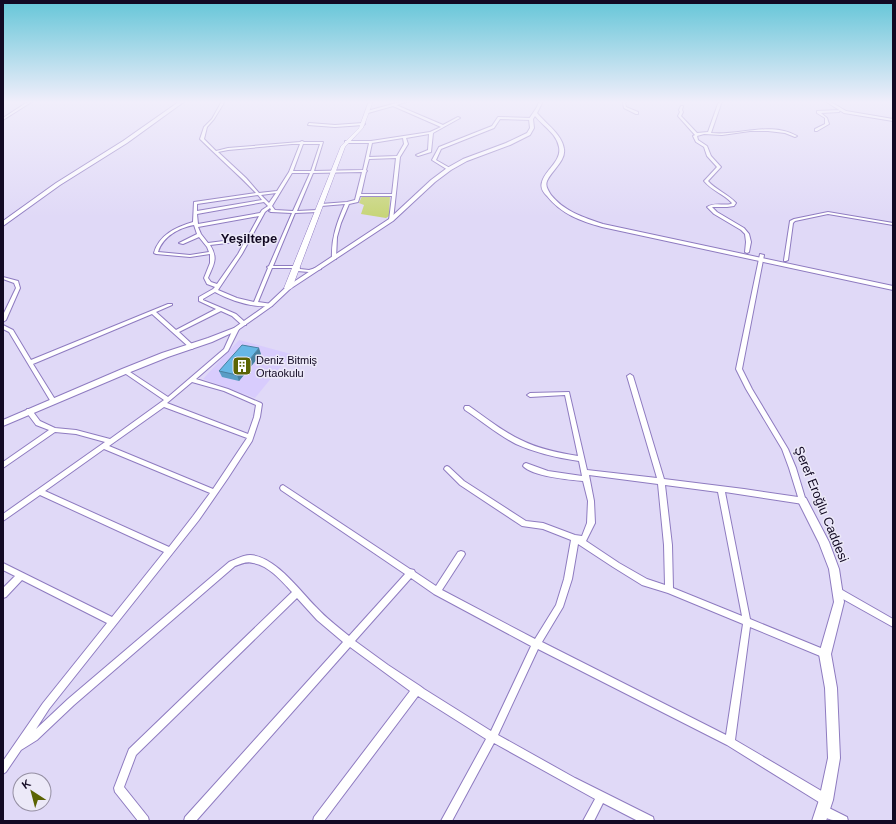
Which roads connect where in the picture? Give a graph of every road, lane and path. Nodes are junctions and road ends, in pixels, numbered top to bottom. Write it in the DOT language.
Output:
graph roads {
  1 [pos="129,139"];
  2 [pos="202,139"];
  3 [pos="348,139"];
  4 [pos="388,139"];
  5 [pos="405,139"];
  6 [pos="431,139"];
  7 [pos="462,139"];
  8 [pos="520,139"];
  9 [pos="558,139"];
  10 [pos="696,139"];
  11 [pos="302,142"];
  12 [pos="346,142"];
  13 [pos="371,142"];
  14 [pos="215,152"];
  15 [pos="418,155"];
  16 [pos="398,157"];
  17 [pos="368,158"];
  18 [pos="449,169"];
  19 [pos="333,171"];
  20 [pos="365,171"];
  21 [pos="291,172"];
  22 [pos="312,172"];
  23 [pos="549,175"];
  24 [pos="279,192"];
  25 [pos="257,194"];
  26 [pos="358,195"];
  27 [pos="394,195"];
  28 [pos="264,201"];
  29 [pos="347,203"];
  30 [pos="321,205"];
  31 [pos="269,207"];
  32 [pos="274,211"];
  33 [pos="318,211"];
  34 [pos="262,212"];
  35 [pos="294,212"];
  36 [pos="195,213"];
  37 [pos="391,220"];
  38 [pos="3,224"];
  39 [pos="893,224"];
  40 [pos="196,225"];
  41 [pos="199,234"];
  42 [pos="247,239"];
  43 [pos="181,243"];
  44 [pos="208,244"];
  45 [pos="747,252"];
  46 [pos="211,253"];
  47 [pos="761,257"];
  48 [pos="334,258"];
  49 [pos="786,260"];
  50 [pos="269,267"];
  51 [pos="297,267"];
  52 [pos="319,268"];
  53 [pos="3,278"];
  54 [pos="893,283"];
  55 [pos="217,288"];
  56 [pos="288,288"];
  57 [pos="893,288"];
  58 [pos="255,304"];
  59 [pos="170,305"];
  60 [pos="270,305"];
  61 [pos="219,310"];
  62 [pos="153,312"];
  63 [pos="3,320"];
  64 [pos="244,324"];
  65 [pos="3,328"];
  66 [pos="236,329"];
  67 [pos="175,332"];
  68 [pos="192,347"];
  69 [pos="30,363"];
  70 [pos="125,371"];
  71 [pos="630,376"];
  72 [pos="192,380"];
  73 [pos="530,396"];
  74 [pos="53,401"];
  75 [pos="166,402"];
  76 [pos="467,408"];
  77 [pos="29,411"];
  78 [pos="3,423"];
  79 [pos="54,430"];
  80 [pos="250,437"];
  81 [pos="110,441"];
  82 [pos="103,446"];
  83 [pos="582,459"];
  84 [pos="3,465"];
  85 [pos="526,466"];
  86 [pos="447,469"];
  87 [pos="586,476"];
  88 [pos="661,481"];
  89 [pos="283,488"];
  90 [pos="721,489"];
  91 [pos="40,492"];
  92 [pos="214,492"];
  93 [pos="803,501"];
  94 [pos="3,518"];
  95 [pos="576,538"];
  96 [pos="170,551"];
  97 [pos="461,554"];
  98 [pos="3,566"];
  99 [pos="411,572"];
  100 [pos="21,575"];
  101 [pos="669,590"];
  102 [pos="436,591"];
  103 [pos="838,591"];
  104 [pos="297,592"];
  105 [pos="3,594"];
  106 [pos="113,622"];
  107 [pos="748,623"];
  108 [pos="893,623"];
  109 [pos="350,642"];
  110 [pos="536,644"];
  111 [pos="825,654"];
  112 [pos="417,689"];
  113 [pos="492,738"];
  114 [pos="730,742"];
  115 [pos="18,747"];
  116 [pos="3,769"];
  117 [pos="601,797"];
  118 [pos="823,810"];
  119 [pos="144,821"];
  120 [pos="189,821"];
  121 [pos="318,821"];
  122 [pos="446,821"];
  123 [pos="588,821"];
  124 [pos="649,821"];
  125 [pos="843,821"];
  1 -- 38 [label="street"];
  2 -- 14 [label="street"];
  3 -- 12 [label="main road"];
  4 -- 13 [label="street"];
  5 -- 16 [label="street"];
  6 -- 15 [label="street"];
  7 -- 18 [label="street"];
  8 -- 18 [label="street"];
  9 -- 23 [label="street"];
  10 -- 45 [label="street"];
  11 -- 14 [label="street"];
  11 -- 21 [label="street"];
  11 -- 22 [label="street"];
  12 -- 13 [label="street"];
  12 -- 19 [label="main road"];
  13 -- 17 [label="street"];
  14 -- 25 [label="street"];
  16 -- 17 [label="street"];
  16 -- 27 [label="street"];
  17 -- 20 [label="street"];
  18 -- 37 [label="street"];
  19 -- 20 [label="street"];
  19 -- 22 [label="street"];
  19 -- 30 [label="main road"];
  20 -- 26 [label="street"];
  21 -- 22 [label="street"];
  21 -- 24 [label="street"];
  22 -- 35 [label="street"];
  23 -- 45 [label="street"];
  23 -- 47 [label="street"];
  24 -- 25 [label="street"];
  24 -- 31 [label="street"];
  25 -- 28 [label="street"];
  25 -- 36 [label="street"];
  26 -- 27 [label="street"];
  26 -- 29 [label="street"];
  27 -- 37 [label="street"];
  28 -- 31 [label="street"];
  28 -- 36 [label="street"];
  29 -- 30 [label="street"];
  29 -- 48 [label="street"];
  30 -- 33 [label="main road"];
  31 -- 32 [label="street"];
  31 -- 34 [label="street"];
  32 -- 34 [label="street"];
  32 -- 35 [label="street"];
  33 -- 35 [label="street"];
  33 -- 51 [label="main road"];
  34 -- 40 [label="street"];
  34 -- 42 [label="street"];
  35 -- 50 [label="street"];
  36 -- 40 [label="street"];
  37 -- 48 [label="street"];
  39 -- 49 [label="street"];
  40 -- 41 [label="street"];
  40 -- 46 [label="street"];
  41 -- 43 [label="street"];
  41 -- 44 [label="street"];
  42 -- 44 [label="street"];
  42 -- 55 [label="street"];
  44 -- 46 [label="street"];
  45 -- 47 [label="street"];
  46 -- 55 [label="street"];
  47 -- 49 [label="street"];
  47 -- 57 [label="street"];
  47 -- 93 [label="street, Şeref Eroğlu Caddesi"];
  48 -- 52 [label="street"];
  49 -- 54 [label="street"];
  50 -- 51 [label="street"];
  50 -- 58 [label="street"];
  51 -- 52 [label="street"];
  51 -- 56 [label="main road"];
  52 -- 56 [label="street"];
  53 -- 63 [label="street"];
  55 -- 58 [label="street"];
  55 -- 61 [label="street"];
  56 -- 60 [label="street"];
  58 -- 60 [label="street"];
  59 -- 62 [label="street"];
  60 -- 64 [label="street"];
  61 -- 64 [label="street"];
  61 -- 67 [label="street"];
  62 -- 67 [label="street"];
  62 -- 69 [label="street"];
  64 -- 66 [label="street"];
  65 -- 69 [label="street"];
  66 -- 68 [label="street"];
  66 -- 72 [label="street"];
  67 -- 68 [label="street"];
  68 -- 70 [label="street"];
  69 -- 74 [label="street"];
  70 -- 74 [label="street"];
  70 -- 75 [label="street"];
  71 -- 88 [label="street"];
  72 -- 75 [label="street"];
  72 -- 80 [label="street"];
  73 -- 83 [label="street"];
  74 -- 77 [label="street"];
  75 -- 80 [label="street"];
  75 -- 81 [label="street"];
  76 -- 83 [label="street"];
  77 -- 78 [label="street"];
  77 -- 79 [label="street"];
  79 -- 81 [label="street"];
  79 -- 84 [label="street"];
  80 -- 92 [label="street"];
  81 -- 82 [label="street"];
  82 -- 91 [label="street"];
  82 -- 92 [label="street"];
  83 -- 87 [label="street"];
  85 -- 87 [label="street"];
  86 -- 95 [label="street"];
  87 -- 88 [label="street"];
  87 -- 95 [label="street"];
  88 -- 90 [label="street"];
  88 -- 101 [label="street"];
  89 -- 99 [label="street"];
  90 -- 93 [label="street"];
  90 -- 107 [label="street"];
  91 -- 94 [label="street"];
  91 -- 96 [label="street"];
  92 -- 96 [label="street"];
  93 -- 103 [label="street, Şeref Eroğlu Caddesi"];
  95 -- 101 [label="street"];
  95 -- 110 [label="street"];
  96 -- 106 [label="street"];
  97 -- 102 [label="street"];
  98 -- 100 [label="street"];
  99 -- 102 [label="street"];
  99 -- 109 [label="street"];
  100 -- 105 [label="street"];
  100 -- 106 [label="street"];
  101 -- 107 [label="street"];
  102 -- 110 [label="street"];
  103 -- 108 [label="street"];
  103 -- 111 [label="street, Şeref Eroğlu Caddesi"];
  104 -- 109 [label="street"];
  104 -- 115 [label="street"];
  104 -- 119 [label="street"];
  106 -- 115 [label="street"];
  107 -- 111 [label="street"];
  107 -- 114 [label="street"];
  109 -- 112 [label="street"];
  109 -- 120 [label="street"];
  110 -- 113 [label="street"];
  110 -- 114 [label="street"];
  111 -- 118 [label="street, Şeref Eroğlu Caddesi"];
  112 -- 113 [label="street"];
  112 -- 121 [label="street"];
  113 -- 117 [label="street"];
  113 -- 122 [label="street"];
  114 -- 118 [label="street"];
  115 -- 116 [label="street"];
  117 -- 123 [label="street"];
  117 -- 124 [label="street"];
  118 -- 125 [label="street"];
}
